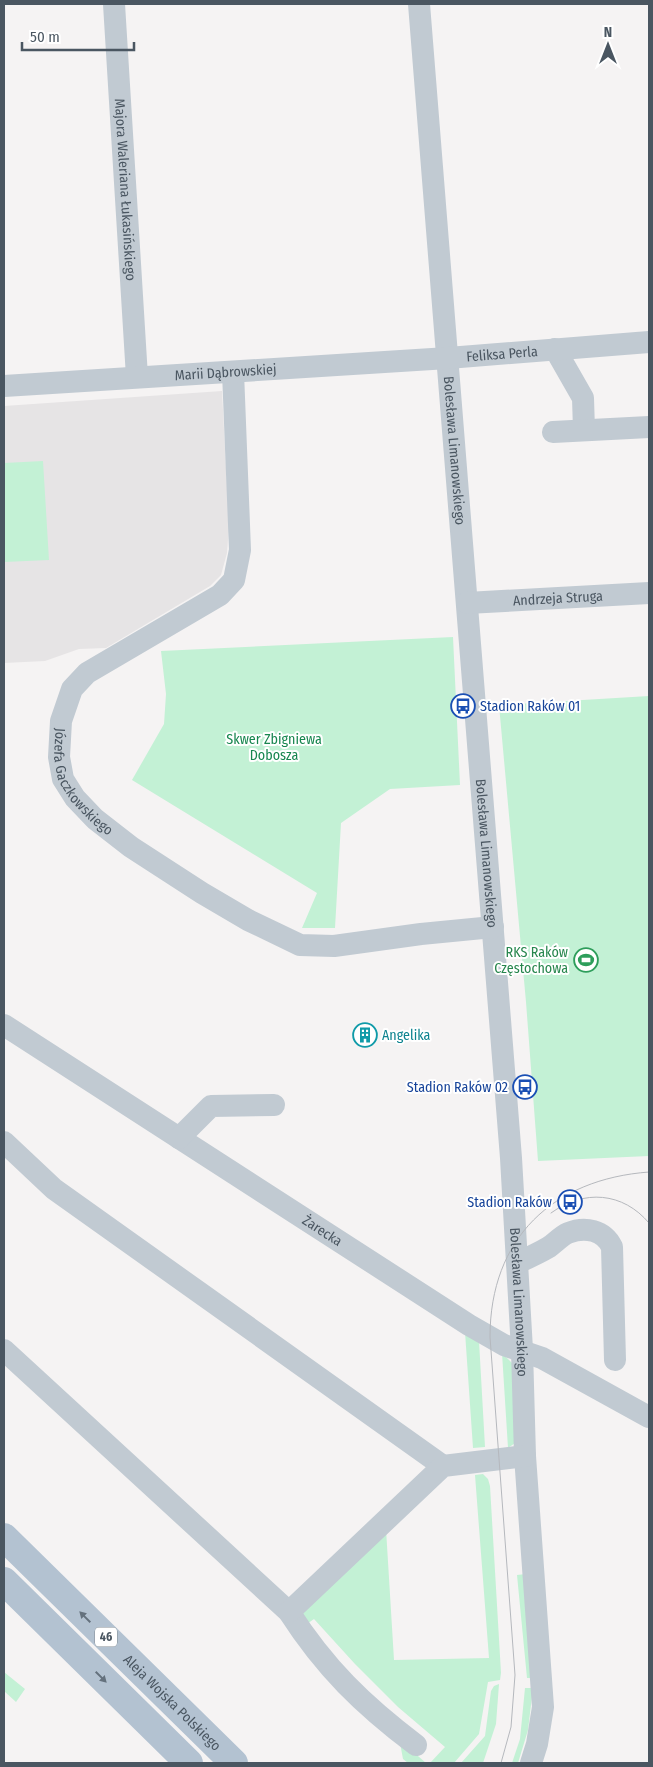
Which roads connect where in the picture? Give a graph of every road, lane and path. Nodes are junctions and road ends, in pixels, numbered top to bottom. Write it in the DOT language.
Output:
graph roads {
  1 [pos="114,4"];
  2 [pos="419,4"];
  3 [pos="649,342"];
  4 [pos="554,349"];
  5 [pos="448,358"];
  6 [pos="233,372"];
  7 [pos="137,377"];
  8 [pos="4,386"];
  9 [pos="649,427"];
  10 [pos="584,430"];
  11 [pos="553,432"];
  12 [pos="649,593"];
  13 [pos="467,603"];
  14 [pos="493,927"];
  15 [pos="4,1025"];
  16 [pos="274,1105"];
  17 [pos="178,1138"];
  18 [pos="4,1142"];
  19 [pos="517,1263"];
  20 [pos="4,1350"];
  21 [pos="522,1350"];
  22 [pos="615,1360"];
  23 [pos="649,1417"];
  24 [pos="525,1456"];
  25 [pos="443,1466"];
  26 [pos="4,1537"];
  27 [pos="4,1581"];
  28 [pos="289,1612"];
  29 [pos="416,1745"];
  30 [pos="189,1763"];
  31 [pos="234,1763"];
  32 [pos="531,1763"];
  1 -- 7 [label="street, Majora Waleriana Łukasińskiego"];
  2 -- 5 [label="street, Bolesława Limanowskiego"];
  3 -- 4 [label="street, Feliksa Perla"];
  4 -- 5 [label="street, Feliksa Perla"];
  4 -- 10 [label="street, Feliksa Perla"];
  5 -- 6 [label="street, Marii Dąbrowskiej"];
  5 -- 13 [label="street, Bolesława Limanowskiego"];
  6 -- 7 [label="street, Marii Dąbrowskiej"];
  6 -- 14 [label="street, Józefa Gaczkowskiego"];
  7 -- 8 [label="street, Marii Dąbrowskiej"];
  9 -- 10 [label="street"];
  10 -- 11 [label="street"];
  12 -- 13 [label="street, Andrzeja Struga"];
  13 -- 14 [label="street, Bolesława Limanowskiego"];
  14 -- 19 [label="street, Bolesława Limanowskiego"];
  15 -- 17 [label="street, Żarecka"];
  16 -- 17 [label="street"];
  17 -- 21 [label="street, Żarecka"];
  18 -- 25 [label="street"];
  19 -- 21 [label="street, Bolesława Limanowskiego"];
  19 -- 22 [label="street"];
  20 -- 28 [label="street"];
  21 -- 23 [label="street, Żarecka"];
  21 -- 24 [label="street, Bolesława Limanowskiego"];
  24 -- 25 [label="street"];
  24 -- 32 [label="street, Bolesława Limanowskiego"];
  25 -- 28 [label="street"];
  31 -- 26 [label="main road, Aleja Wojska Polskiego / 46, one-way"];
  27 -- 30 [label="main road, 46, one-way"];
  28 -- 29 [label="street"];
}
